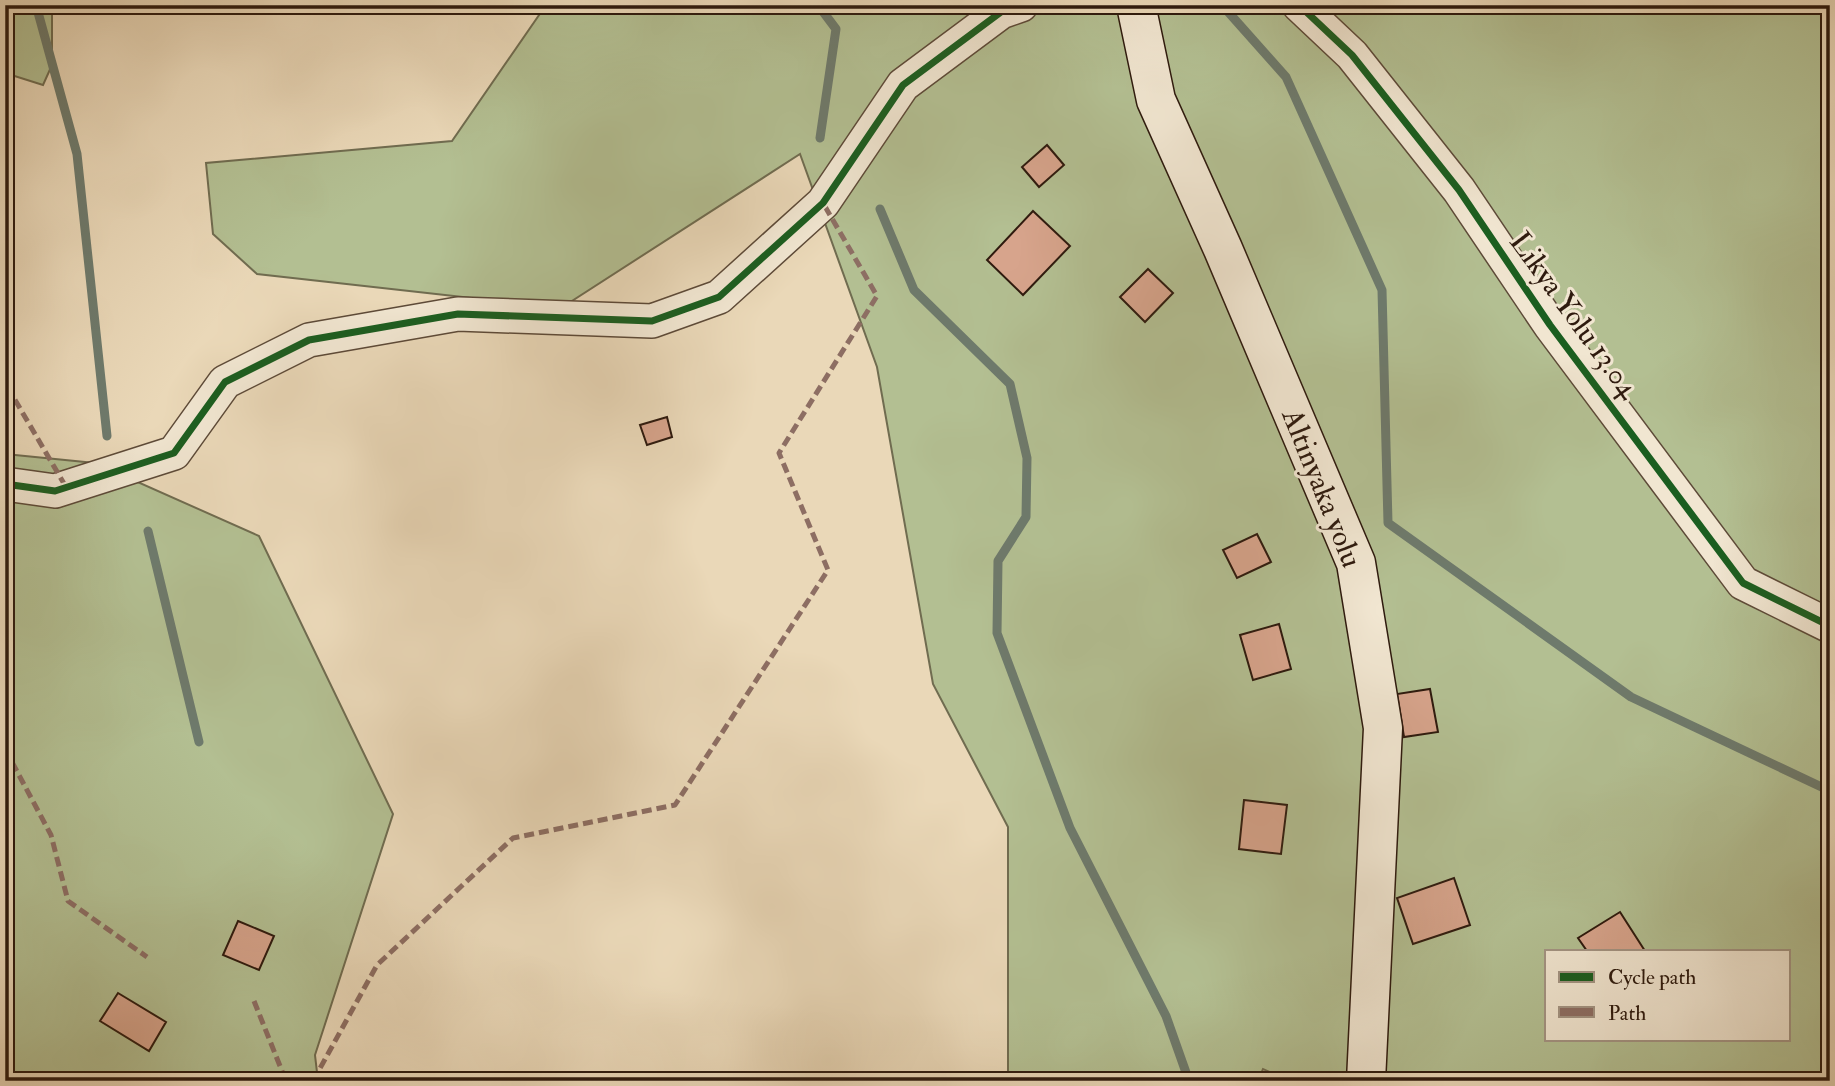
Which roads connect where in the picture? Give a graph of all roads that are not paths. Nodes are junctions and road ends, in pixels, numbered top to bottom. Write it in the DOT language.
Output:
graph roads {
  1 [pos="1021,5"];
  2 [pos="1136,5"];
  3 [pos="1299,5"];
  4 [pos="5,484"];
  5 [pos="1830,626"];
  6 [pos="1366,1081"];
  1 -- 4 [label="street"];
  2 -- 6 [label="main road, Altinyaka yolu"];
  3 -- 5 [label="street, Likya Yolu 13.04"];
}
